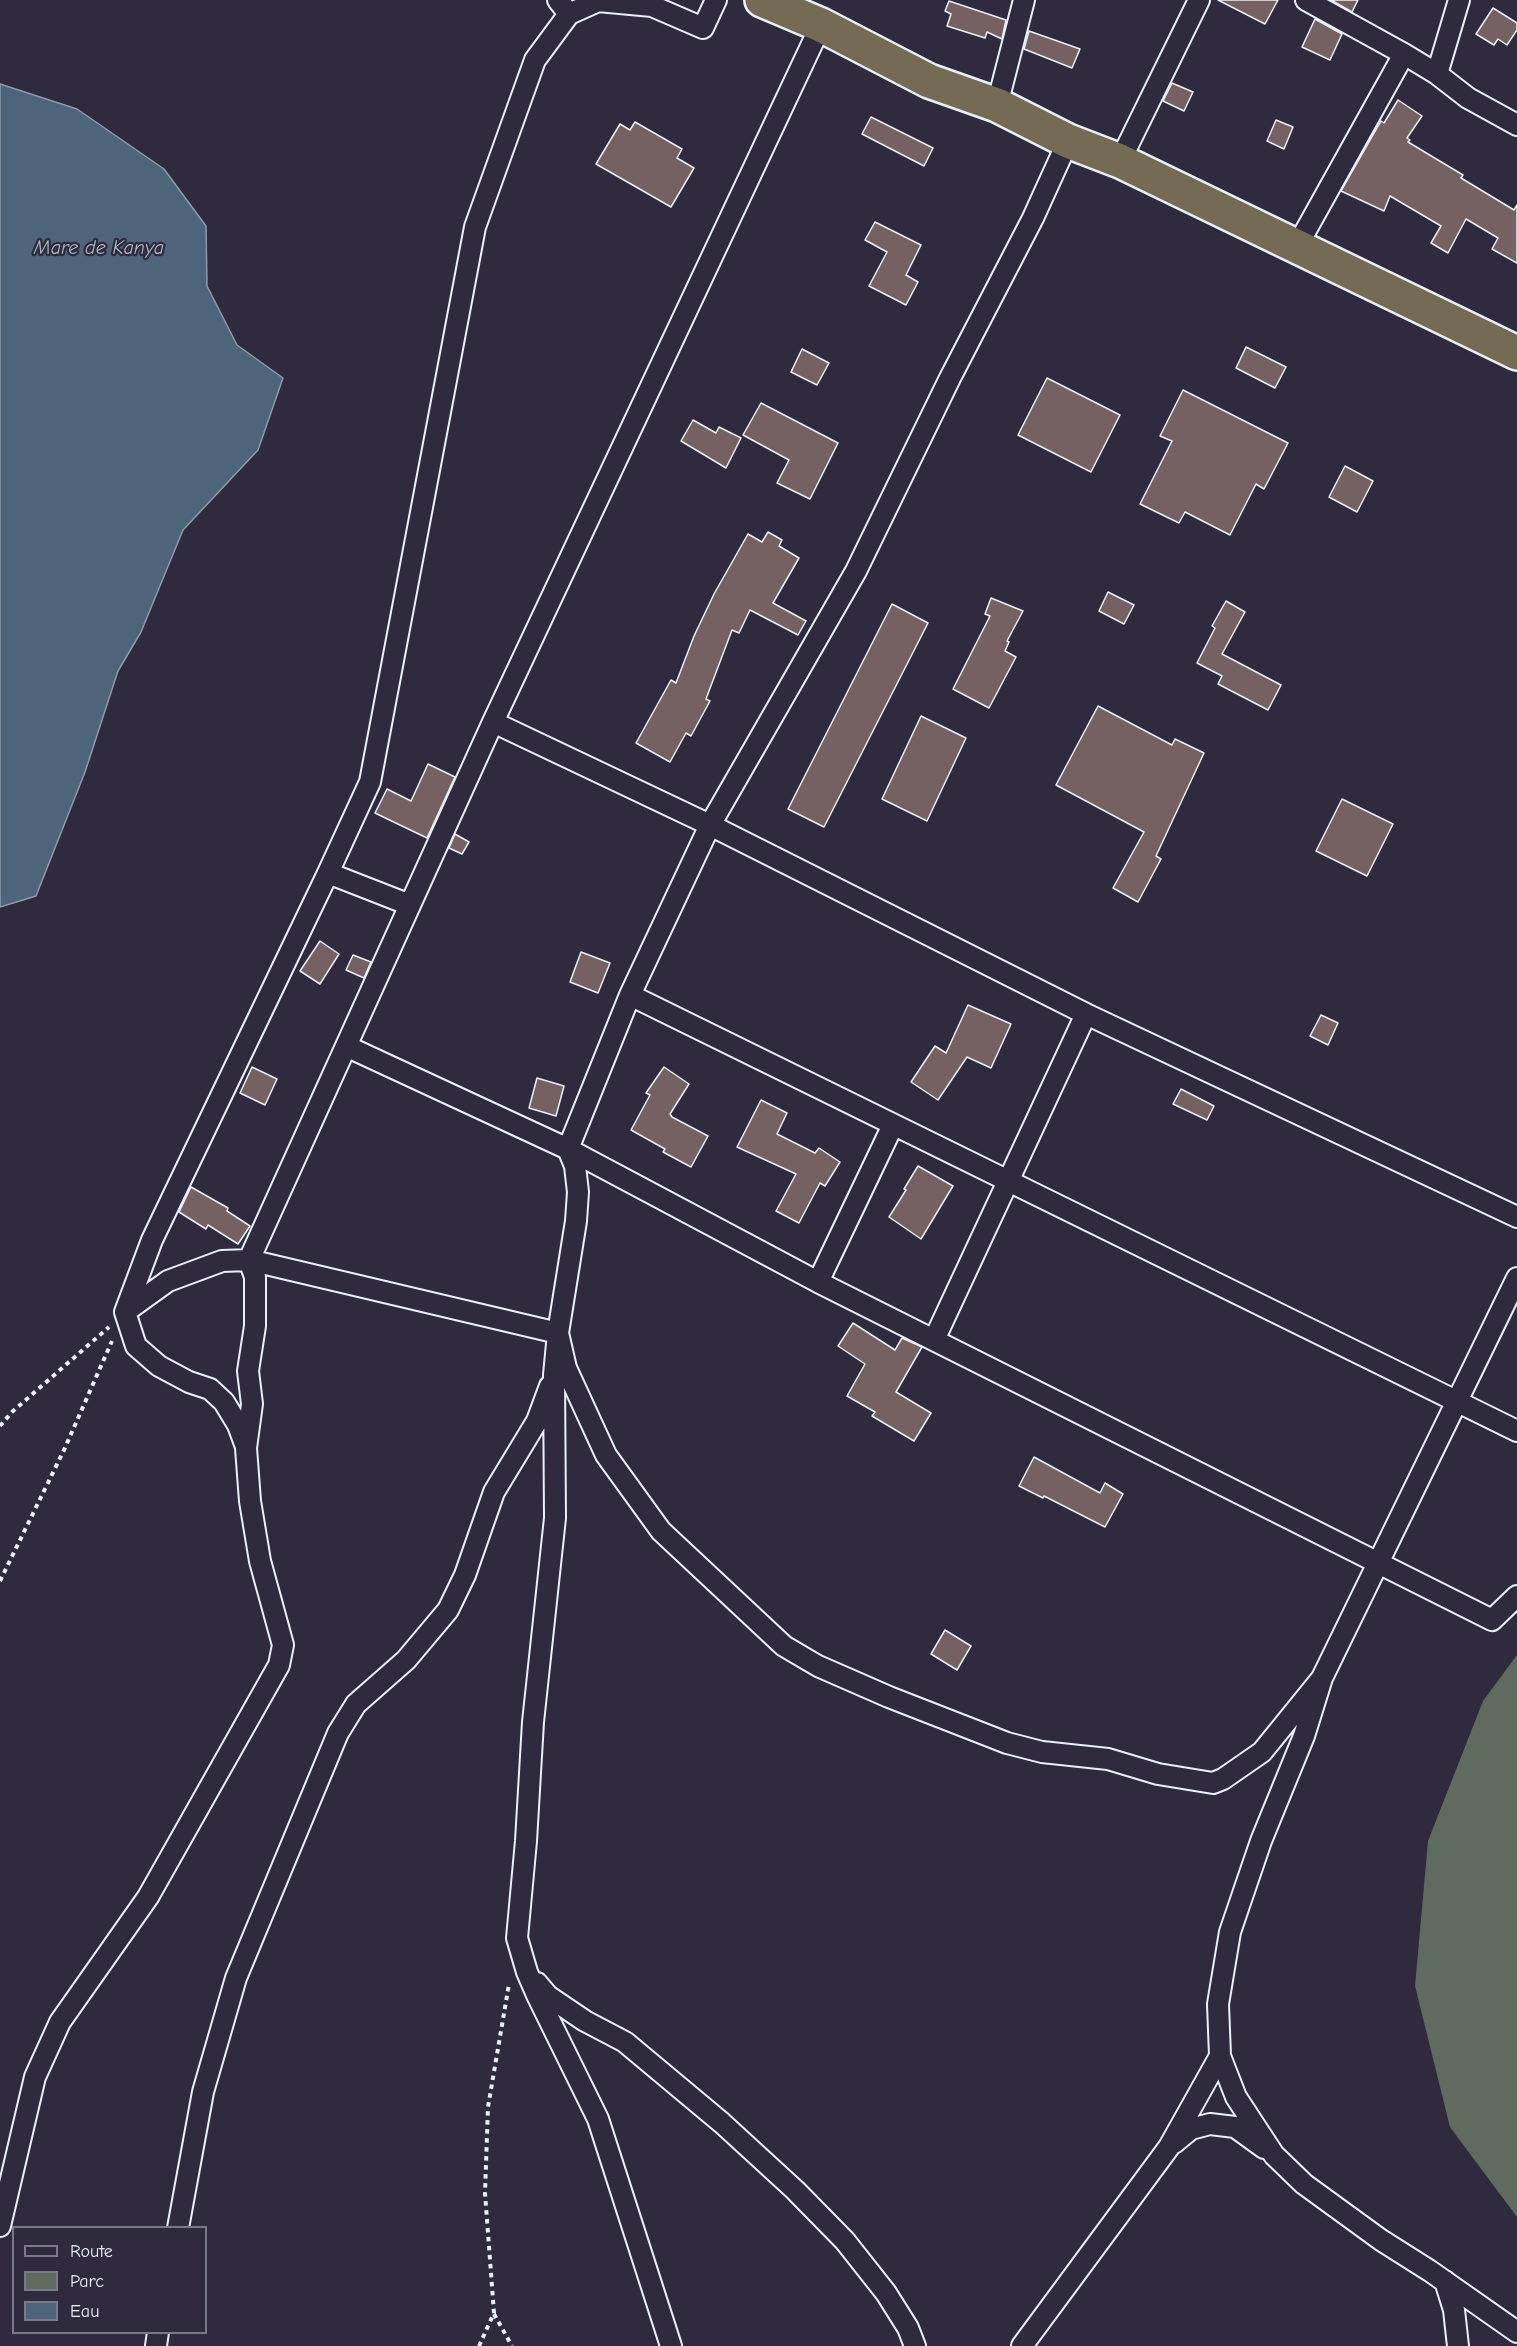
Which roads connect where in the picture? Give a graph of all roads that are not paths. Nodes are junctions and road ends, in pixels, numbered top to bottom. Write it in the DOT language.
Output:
graph roads {
  1 [pos="716,0"];
  2 [pos="1024,0"];
  3 [pos="1199,0"];
  4 [pos="1306,0"];
  5 [pos="1459,0"];
  6 [pos="782,4"];
  7 [pos="563,7"];
  8 [pos="821,25"];
  9 [pos="1404,54"];
  10 [pos="1437,74"];
  11 [pos="997,105"];
  12 [pos="1517,125"];
  13 [pos="1068,141"];
  14 [pos="1120,161"];
  15 [pos="1296,248"];
  16 [pos="1517,353"];
  17 [pos="493,722"];
  18 [pos="710,825"];
  19 [pos="328,873"];
  20 [pos="410,905"];
  21 [pos="630,995"];
  22 [pos="1086,1014"];
  23 [pos="346,1046"];
  24 [pos="893,1125"];
  25 [pos="568,1149"];
  26 [pos="1008,1181"];
  27 [pos="1517,1217"];
  28 [pos="249,1260"];
  29 [pos="1517,1278"];
  30 [pos="818,1282"];
  31 [pos="125,1312"];
  32 [pos="558,1333"];
  33 [pos="934,1340"];
  34 [pos="554,1375"];
  35 [pos="1456,1401"];
  36 [pos="1517,1431"];
  37 [pos="246,1448"];
  38 [pos="1377,1562"];
  39 [pos="1517,1596"];
  40 [pos="1322,1678"];
  41 [pos="527,1972"];
  42 [pos="1220,2056"];
  43 [pos="1169,2146"];
  44 [pos="1274,2155"];
  45 [pos="0,2226"];
  46 [pos="178,2226"];
  47 [pos="1445,2281"];
  48 [pos="1517,2332"];
  49 [pos="670,2346"];
  50 [pos="915,2346"];
  51 [pos="1022,2346"];
  52 [pos="1458,2346"];
  1 -- 7 [label="street"];
  2 -- 11 [label="street"];
  3 -- 14 [label="street"];
  4 -- 9 [label="street"];
  5 -- 10 [label="street"];
  6 -- 8 [label="highway"];
  7 -- 19 [label="street"];
  8 -- 11 [label="highway"];
  8 -- 17 [label="street"];
  9 -- 10 [label="street"];
  9 -- 15 [label="street"];
  10 -- 12 [label="street"];
  11 -- 13 [label="highway"];
  13 -- 14 [label="highway"];
  13 -- 18 [label="street"];
  14 -- 15 [label="highway"];
  15 -- 16 [label="highway"];
  17 -- 18 [label="street"];
  17 -- 20 [label="street"];
  18 -- 21 [label="street"];
  18 -- 22 [label="street"];
  19 -- 20 [label="street"];
  19 -- 31 [label="street"];
  20 -- 23 [label="street"];
  21 -- 24 [label="street"];
  21 -- 25 [label="street"];
  22 -- 26 [label="street"];
  22 -- 27 [label="street"];
  23 -- 25 [label="street"];
  23 -- 28 [label="street"];
  24 -- 26 [label="street"];
  24 -- 30 [label="street"];
  25 -- 30 [label="street"];
  25 -- 32 [label="street"];
  26 -- 33 [label="street"];
  26 -- 35 [label="street"];
  28 -- 31 [label="street"];
  28 -- 32 [label="street"];
  28 -- 37 [label="street"];
  29 -- 35 [label="street"];
  30 -- 33 [label="street"];
  31 -- 37 [label="street"];
  32 -- 34 [label="street"];
  32 -- 40 [label="street"];
  33 -- 38 [label="street"];
  34 -- 41 [label="street"];
  34 -- 46 [label="street"];
  35 -- 36 [label="street"];
  35 -- 38 [label="street"];
  37 -- 45 [label="street"];
  38 -- 39 [label="street"];
  38 -- 40 [label="street"];
  40 -- 42 [label="street"];
  41 -- 49 [label="street"];
  41 -- 50 [label="street"];
  42 -- 43 [label="street"];
  42 -- 44 [label="street"];
  43 -- 44 [label="street"];
  43 -- 51 [label="street"];
  44 -- 47 [label="street"];
  47 -- 48 [label="street"];
  47 -- 52 [label="street"];
}
